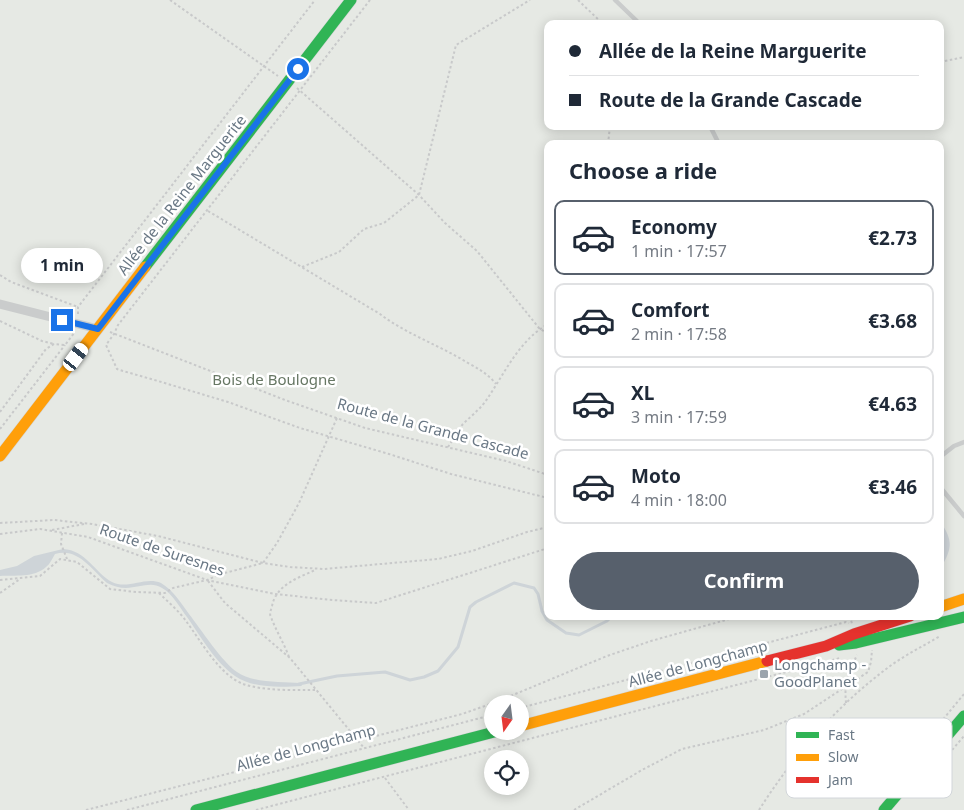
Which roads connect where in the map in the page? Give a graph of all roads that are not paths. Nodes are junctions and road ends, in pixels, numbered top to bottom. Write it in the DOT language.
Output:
graph roads {
  1 [pos="351,0"];
  2 [pos="615,0"];
  3 [pos="636,20"];
  4 [pos="0,304"];
  5 [pos="98,329"];
  6 [pos="964,442"];
  7 [pos="944,454"];
  8 [pos="0,456"];
  9 [pos="944,492"];
  10 [pos="964,516"];
  11 [pos="964,599"];
  12 [pos="944,605"];
  13 [pos="964,617"];
  14 [pos="898,620"];
  15 [pos="826,646"];
  16 [pos="964,716"];
  17 [pos="529,724"];
  18 [pos="952,730"];
  19 [pos="484,735"];
  20 [pos="895,798"];
  21 [pos="196,810"];
  22 [pos="884,810"];
  1 -- 5 [label="main road, Allée de la Reine Marguerite"];
  2 -- 3 [label="lane"];
  4 -- 5 [label="street"];
  5 -- 8 [label="main road, Allée de la Reine Marguerite"];
  6 -- 7 [label="lane"];
  9 -- 10 [label="lane"];
  11 -- 12 [label="main road"];
  13 -- 15 [label="main road, Allée de Longchamp"];
  14 -- 15 [label="main road, Allée de Longchamp"];
  15 -- 17 [label="main road, Allée de Longchamp"];
  16 -- 18 [label="main road"];
  19 -- 21 [label="main road"];
  20 -- 22 [label="main road"];
}
